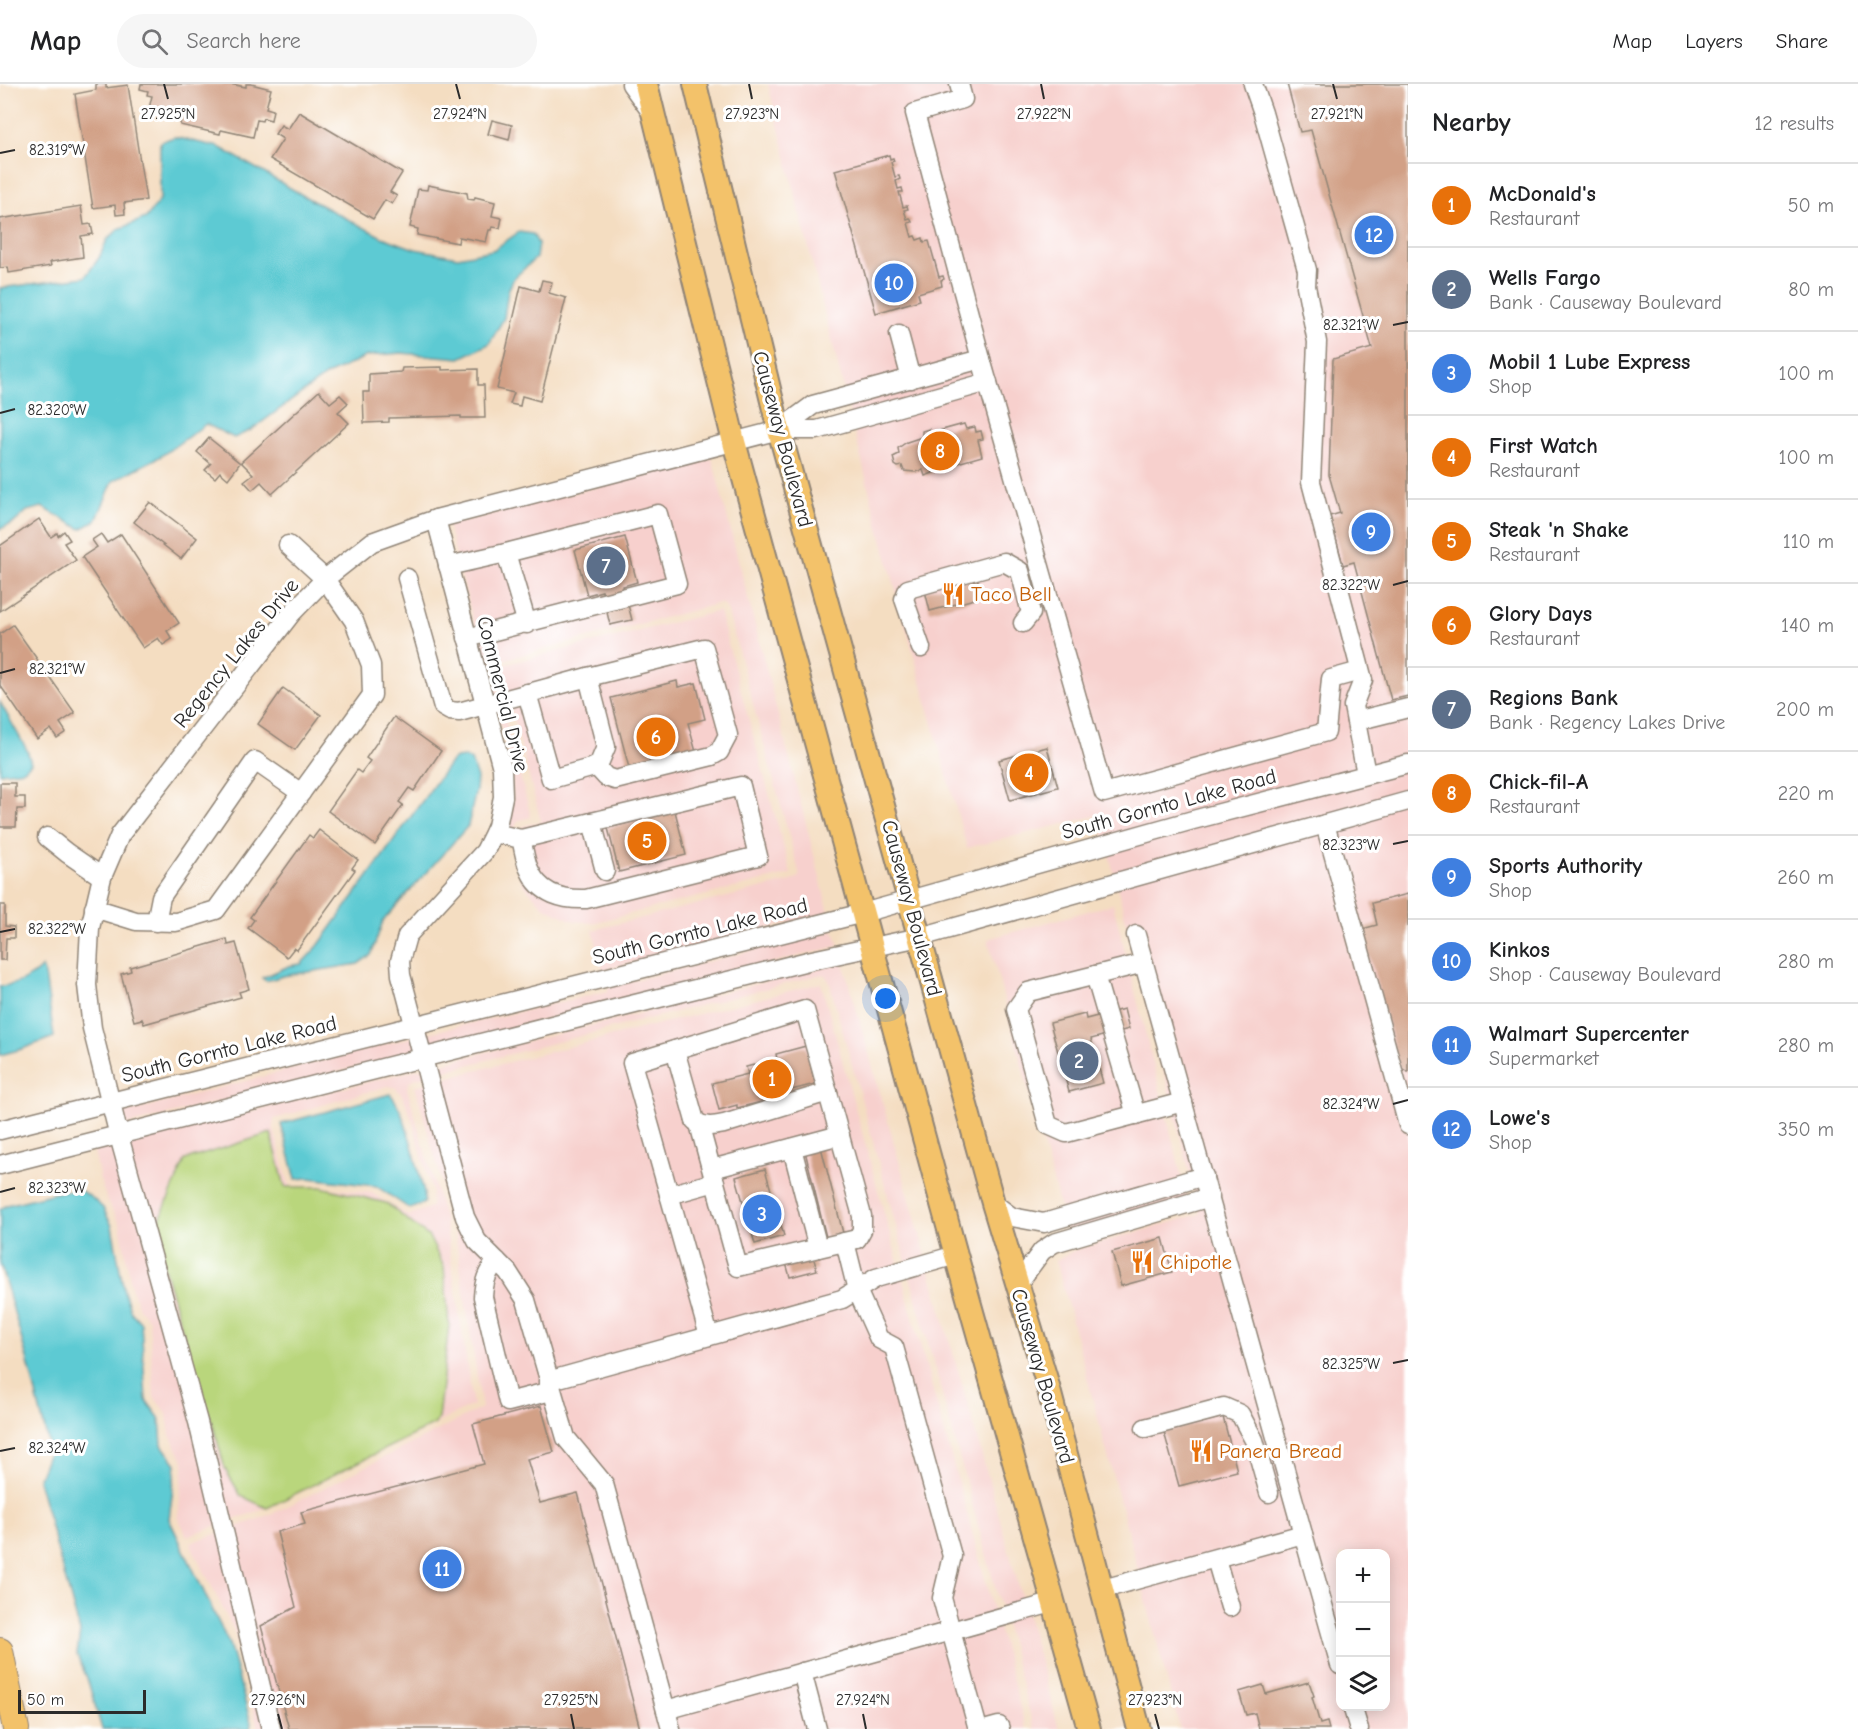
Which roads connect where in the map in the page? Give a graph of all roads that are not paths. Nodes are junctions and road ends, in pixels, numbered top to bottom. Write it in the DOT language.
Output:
graph roads {
  1 [pos="631,84"];
  2 [pos="646,84"];
  3 [pos="695,84"];
  4 [pos="959,84"];
  5 [pos="1253,84"];
  6 [pos="654,116"];
  7 [pos="899,334"];
  8 [pos="981,359"];
  9 [pos="911,379"];
  10 [pos="988,382"];
  11 [pos="779,430"];
  12 [pos="734,442"];
  13 [pos="436,519"];
  14 [pos="288,545"];
  15 [pos="506,553"];
  16 [pos="448,566"];
  17 [pos="407,578"];
  18 [pos="326,579"];
  19 [pos="1023,622"];
  20 [pos="527,624"];
  21 [pos="467,638"];
  22 [pos="921,648"];
  23 [pos="1360,671"];
  24 [pos="588,677"];
  25 [pos="527,693"];
  26 [pos="485,705"];
  27 [pos="1408,708"];
  28 [pos="1356,721"];
  29 [pos="1408,764"];
  30 [pos="596,766"];
  31 [pos="1366,774"];
  32 [pos="301,793"];
  33 [pos="1407,801"];
  34 [pos="592,822"];
  35 [pos="1326,824"];
  36 [pos="494,833"];
  37 [pos="47,837"];
  38 [pos="522,839"];
  39 [pos="604,871"];
  40 [pos="102,877"];
  41 [pos="909,899"];
  42 [pos="94,908"];
  43 [pos="863,913"];
  44 [pos="156,922"];
  45 [pos="1136,935"];
  46 [pos="920,937"];
  47 [pos="872,947"];
  48 [pos="1144,963"];
  49 [pos="1095,975"];
  50 [pos="414,1026"];
  51 [pos="675,1050"];
  52 [pos="423,1059"];
  53 [pos="828,1092"];
  54 [pos="111,1102"];
  55 [pos="1183,1102"];
  56 [pos="1136,1115"];
  57 [pos="699,1124"];
  58 [pos="1408,1125"];
  59 [pos="0,1130"];
  60 [pos="840,1135"];
  61 [pos="119,1136"];
  62 [pos="792,1148"];
  63 [pos="0,1165"];
  64 [pos="713,1175"];
  65 [pos="1204,1176"];
  66 [pos="669,1195"];
  67 [pos="1210,1197"];
  68 [pos="993,1203"];
  69 [pos="845,1242"];
  70 [pos="818,1248"];
  71 [pos="956,1254"];
  72 [pos="497,1261"];
  73 [pos="1017,1285"];
  74 [pos="857,1290"];
  75 [pos="709,1336"];
  76 [pos="550,1386"];
  77 [pos="1145,1428"];
  78 [pos="1269,1493"];
  79 [pos="1303,1534"];
  80 [pos="1216,1559"];
  81 [pos="1103,1589"];
  82 [pos="1052,1603"];
  83 [pos="1230,1607"];
  84 [pos="952,1631"];
  85 [pos="0,1651"];
  86 [pos="1339,1657"];
  87 [pos="802,1672"];
  88 [pos="666,1710"];
  89 [pos="1353,1711"];
  90 [pos="16,1729"];
  91 [pos="272,1729"];
  92 [pos="671,1729"];
  93 [pos="817,1729"];
  94 [pos="978,1729"];
  95 [pos="988,1729"];
  96 [pos="1000,1729"];
  97 [pos="1089,1729"];
  98 [pos="1139,1729"];
  99 [pos="1359,1729"];
  1 -- 6 [label="street"];
  2 -- 6 [label="main road"];
  3 -- 11 [label="main road, Causeway Boulevard"];
  4 -- 8 [label="street"];
  5 -- 23 [label="street"];
  6 -- 12 [label="main road"];
  7 -- 9 [label="street"];
  8 -- 9 [label="street"];
  8 -- 10 [label="street"];
  9 -- 11 [label="street"];
  10 -- 11 [label="street"];
  10 -- 23 [label="street"];
  11 -- 12 [label="street, Regency Lakes Drive"];
  11 -- 41 [label="main road, Causeway Boulevard"];
  12 -- 13 [label="street, Regency Lakes Drive"];
  12 -- 43 [label="main road"];
  13 -- 16 [label="street, Commercial Drive"];
  13 -- 18 [label="street, Regency Lakes Drive"];
  14 -- 18 [label="street"];
  15 -- 16 [label="street"];
  15 -- 20 [label="street"];
  15 -- 20 [label="street"];
  16 -- 21 [label="street, Commercial Drive"];
  17 -- 26 [label="street"];
  18 -- 32 [label="street"];
  18 -- 40 [label="street, Regency Lakes Drive"];
  19 -- 22 [label="street"];
  20 -- 21 [label="street"];
  21 -- 26 [label="street, Commercial Drive"];
  23 -- 28 [label="street"];
  24 -- 25 [label="street"];
  24 -- 30 [label="street"];
  24 -- 30 [label="street"];
  25 -- 26 [label="street"];
  25 -- 30 [label="street"];
  26 -- 36 [label="street, Commercial Drive"];
  27 -- 28 [label="street"];
  28 -- 31 [label="street"];
  29 -- 31 [label="street, South Gornto Lake Road"];
  31 -- 41 [label="street, South Gornto Lake Road"];
  32 -- 44 [label="street"];
  32 -- 44 [label="street"];
  33 -- 35 [label="street"];
  34 -- 38 [label="street"];
  34 -- 38 [label="street"];
  34 -- 39 [label="street"];
  35 -- 46 [label="street"];
  35 -- 58 [label="street"];
  36 -- 38 [label="street"];
  36 -- 50 [label="street, Commercial Drive"];
  37 -- 40 [label="street"];
  40 -- 42 [label="street, Regency Lakes Drive"];
  41 -- 43 [label="street, South Gornto Lake Road"];
  41 -- 46 [label="main road, Causeway Boulevard"];
  42 -- 44 [label="street"];
  42 -- 54 [label="street, Regency Lakes Drive"];
  43 -- 47 [label="main road"];
  43 -- 50 [label="street, South Gornto Lake Road"];
  45 -- 48 [label="street"];
  46 -- 47 [label="street"];
  46 -- 68 [label="main road, Causeway Boulevard"];
  47 -- 52 [label="street"];
  47 -- 71 [label="main road"];
  48 -- 49 [label="street"];
  48 -- 55 [label="street"];
  49 -- 56 [label="street"];
  49 -- 56 [label="street"];
  50 -- 52 [label="street, Commercial Drive"];
  50 -- 54 [label="street, South Gornto Lake Road"];
  51 -- 53 [label="street"];
  51 -- 57 [label="street"];
  51 -- 66 [label="street"];
  52 -- 61 [label="street"];
  52 -- 72 [label="street, Commercial Drive"];
  53 -- 57 [label="street"];
  53 -- 60 [label="street"];
  54 -- 59 [label="street, South Gornto Lake Road"];
  54 -- 61 [label="street, Regency Lakes Drive"];
  55 -- 56 [label="street"];
  55 -- 65 [label="street"];
  57 -- 64 [label="street"];
  60 -- 62 [label="street"];
  60 -- 69 [label="street"];
  61 -- 63 [label="street"];
  61 -- 91 [label="street, Regency Lakes Drive"];
  62 -- 64 [label="street"];
  62 -- 70 [label="street"];
  64 -- 66 [label="street"];
  64 -- 70 [label="street"];
  65 -- 67 [label="street"];
  65 -- 68 [label="street"];
  66 -- 75 [label="street"];
  67 -- 73 [label="street"];
  67 -- 79 [label="street"];
  68 -- 73 [label="main road, Causeway Boulevard"];
  69 -- 70 [label="street"];
  69 -- 74 [label="street"];
  71 -- 74 [label="street"];
  71 -- 82 [label="main road"];
  72 -- 76 [label="street, Commercial Drive"];
  72 -- 76 [label="street"];
  73 -- 81 [label="main road, Causeway Boulevard"];
  74 -- 75 [label="street"];
  74 -- 84 [label="street"];
  75 -- 76 [label="street"];
  76 -- 88 [label="street, Commercial Drive"];
  77 -- 78 [label="street"];
  79 -- 80 [label="street"];
  79 -- 86 [label="street"];
  80 -- 81 [label="street"];
  80 -- 83 [label="street"];
  81 -- 98 [label="main road, Causeway Boulevard"];
  82 -- 84 [label="street"];
  82 -- 97 [label="main road"];
  84 -- 87 [label="street"];
  84 -- 94 [label="street"];
  85 -- 90 [label="highway"];
  87 -- 88 [label="street"];
  87 -- 93 [label="street"];
  88 -- 92 [label="street, Commercial Drive"];
  89 -- 99 [label="street"];
  95 -- 96 [label="street"];
}
